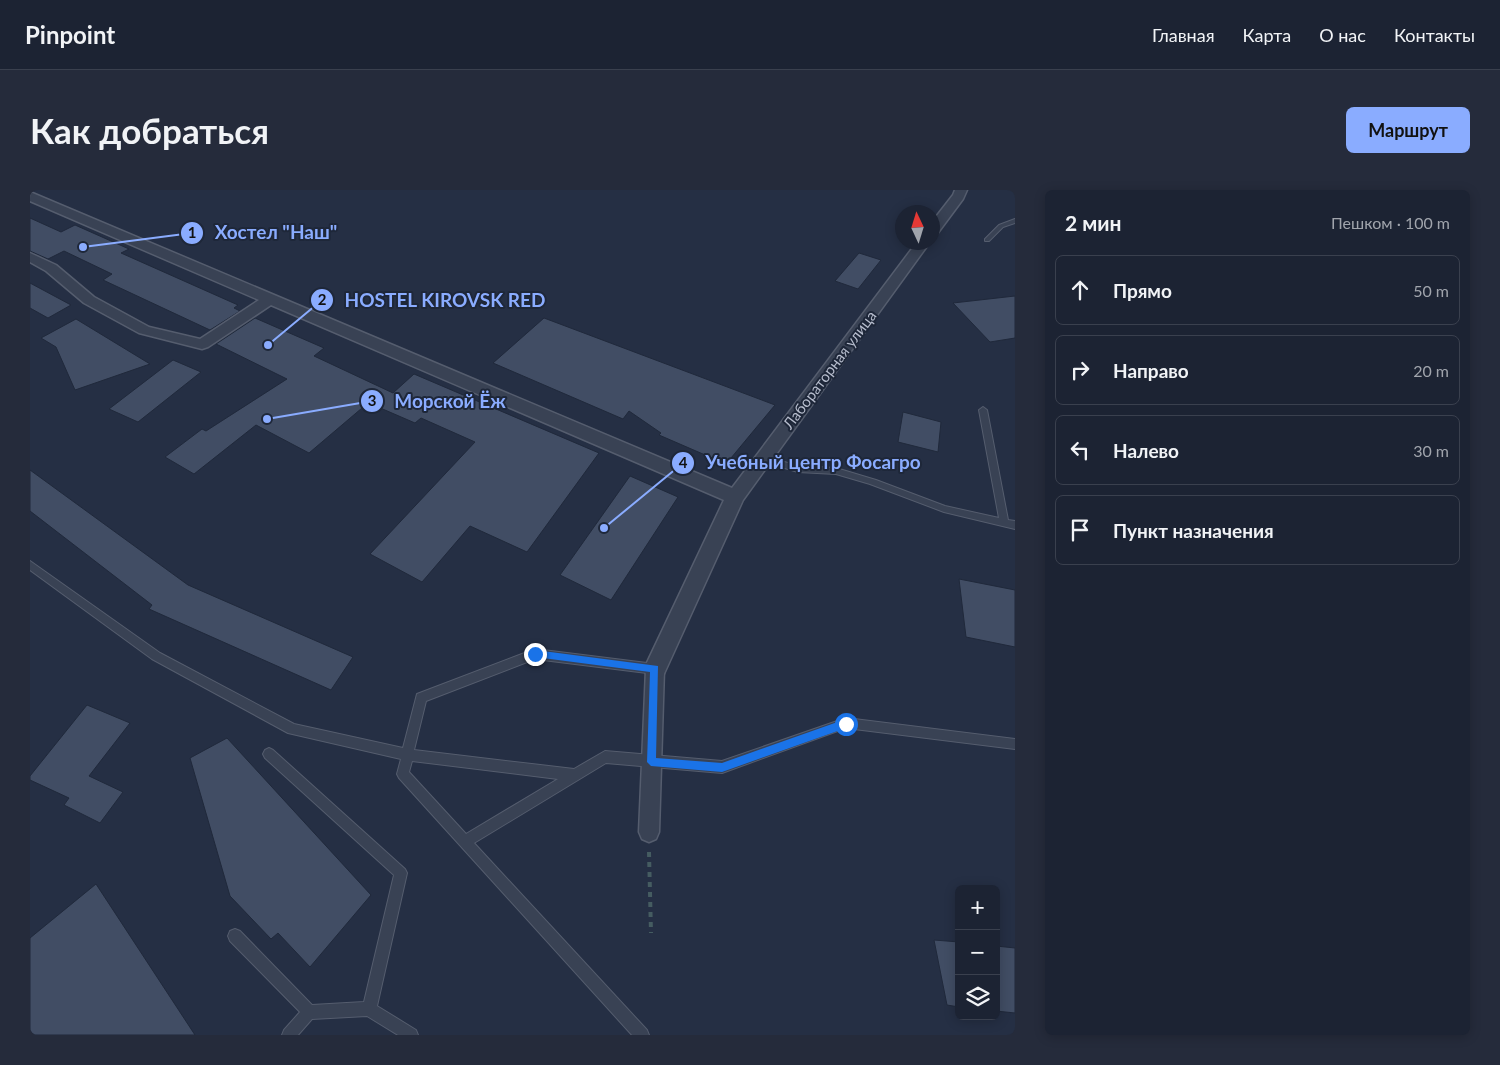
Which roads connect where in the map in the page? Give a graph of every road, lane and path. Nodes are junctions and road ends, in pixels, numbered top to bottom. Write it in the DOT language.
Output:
graph roads {
  1 [pos="961,190"];
  2 [pos="30,196"];
  3 [pos="940,221"];
  4 [pos="1015,221"];
  5 [pos="987,240"];
  6 [pos="918,250"];
  7 [pos="30,257"];
  8 [pos="270,299"];
  9 [pos="984,410"];
  10 [pos="764,459"];
  11 [pos="735,497"];
  12 [pos="1004,522"];
  13 [pos="1015,525"];
  14 [pos="30,565"];
  15 [pos="655,669"];
  16 [pos="1015,744"];
  17 [pos="269,754"];
  18 [pos="408,755"];
  19 [pos="651,762"];
  20 [pos="575,775"];
  21 [pos="649,832"];
  22 [pos="464,842"];
  23 [pos="651,933"];
  24 [pos="235,936"];
  25 [pos="369,1009"];
  26 [pos="309,1012"];
  27 [pos="289,1035"];
  28 [pos="411,1035"];
  29 [pos="642,1035"];
  1 -- 3 [label="street"];
  2 -- 8 [label="street"];
  4 -- 5 [label="lane"];
  6 -- 10 [label="street, Лабораторная улица"];
  7 -- 8 [label="street"];
  8 -- 11 [label="street"];
  9 -- 12 [label="lane"];
  10 -- 11 [label="street, Лабораторная улица"];
  10 -- 12 [label="lane"];
  11 -- 15 [label="street, Лабораторная улица"];
  12 -- 13 [label="lane"];
  14 -- 18 [label="lane"];
  15 -- 18 [label="lane"];
  15 -- 19 [label="street"];
  16 -- 19 [label="lane"];
  17 -- 25 [label="lane"];
  18 -- 20 [label="lane"];
  18 -- 22 [label="lane"];
  19 -- 20 [label="lane"];
  19 -- 21 [label="street"];
  20 -- 22 [label="lane"];
  21 -- 23 [label="path"];
  22 -- 29 [label="lane"];
  24 -- 26 [label="lane"];
  25 -- 26 [label="lane"];
  25 -- 28 [label="lane"];
  26 -- 27 [label="lane"];
}
